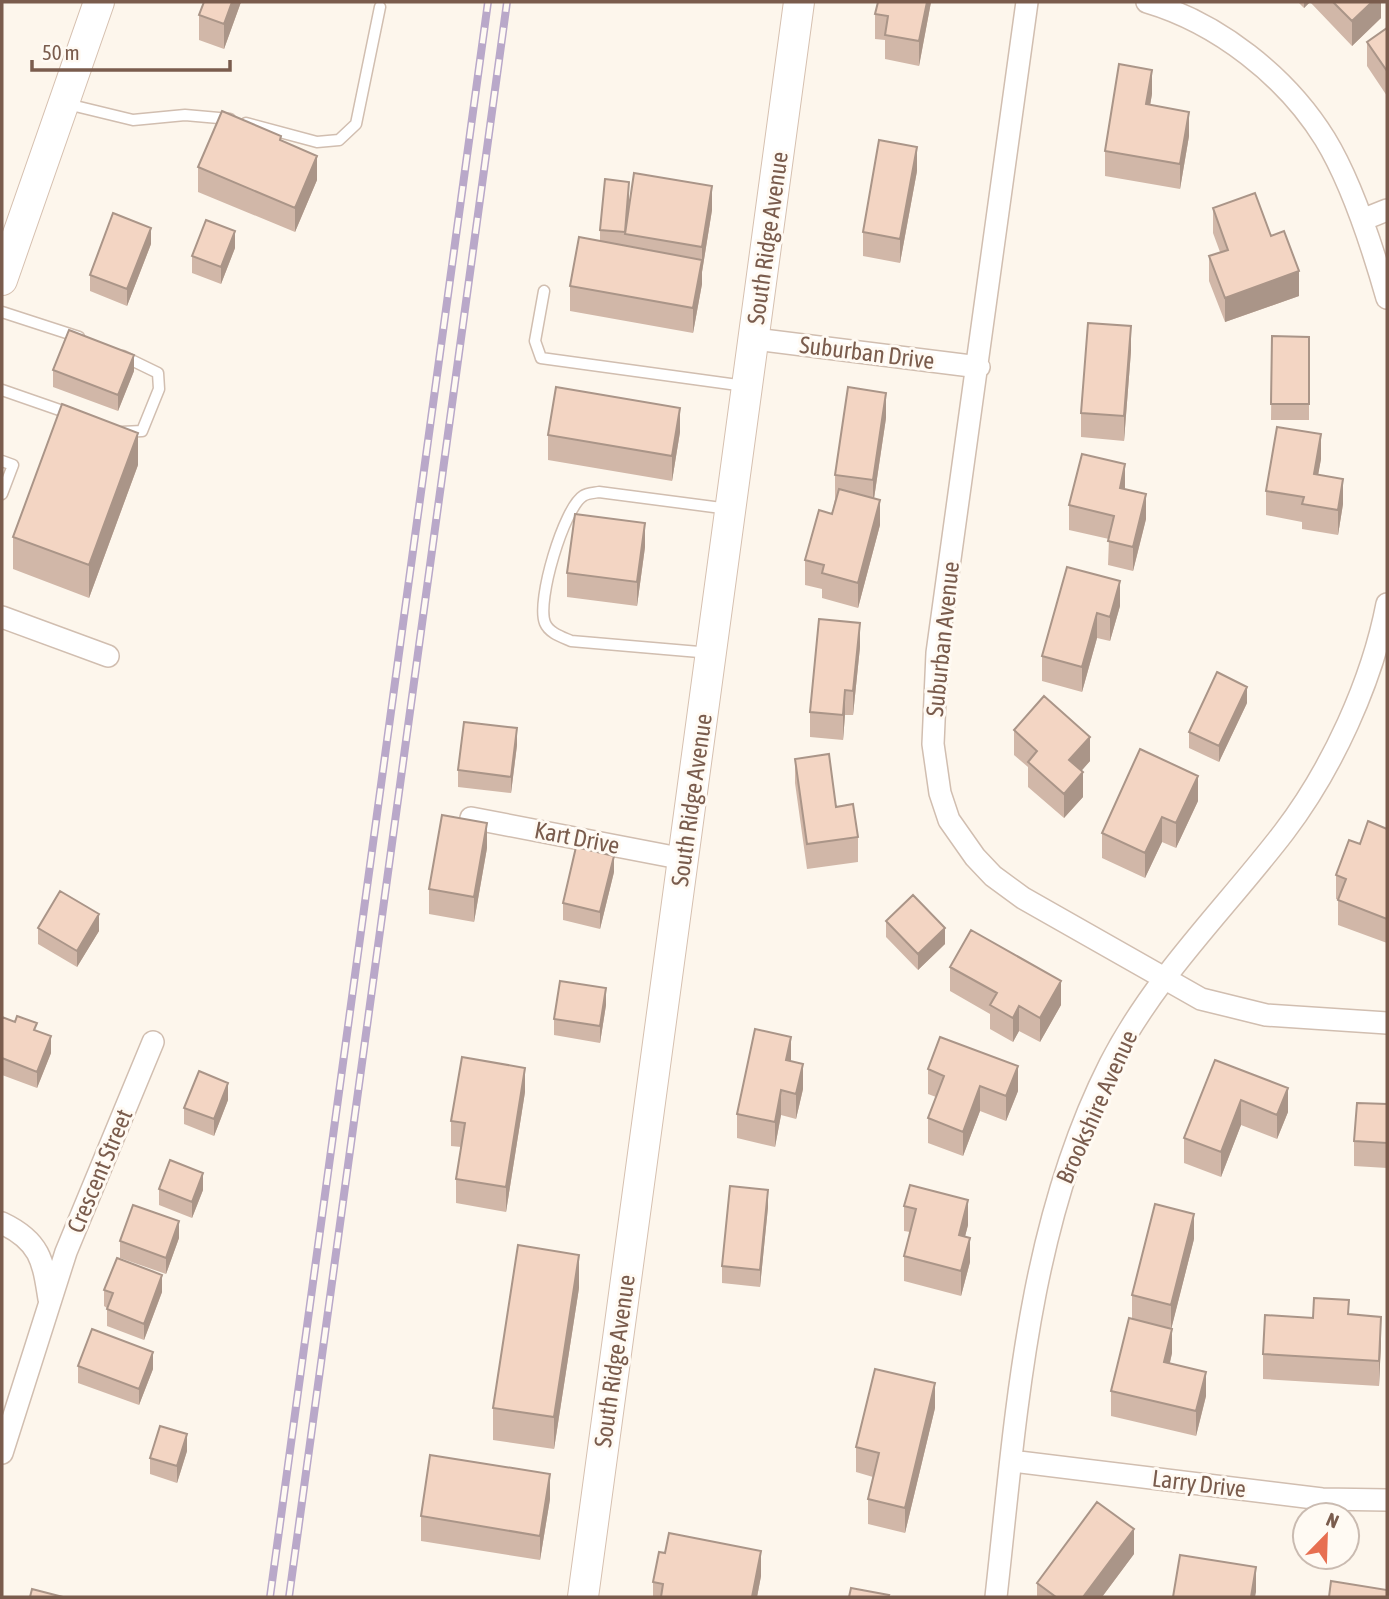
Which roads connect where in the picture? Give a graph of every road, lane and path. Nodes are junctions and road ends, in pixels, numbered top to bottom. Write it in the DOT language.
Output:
graph roads {
  1 [pos="99,2"];
  2 [pos="799,2"];
  3 [pos="1027,2"];
  4 [pos="1147,2"];
  5 [pos="380,7"];
  6 [pos="64,103"];
  7 [pos="1387,211"];
  8 [pos="1362,220"];
  9 [pos="2,280"];
  10 [pos="544,291"];
  11 [pos="1387,298"];
  12 [pos="2,312"];
  13 [pos="754,339"];
  14 [pos="85,340"];
  15 [pos="110,349"];
  16 [pos="979,367"];
  17 [pos="748,386"];
  18 [pos="2,390"];
  19 [pos="86,420"];
  20 [pos="110,428"];
  21 [pos="2,461"];
  22 [pos="2,495"];
  23 [pos="731,509"];
  24 [pos="1387,604"];
  25 [pos="2,617"];
  26 [pos="712,653"];
  27 [pos="108,656"];
  28 [pos="471,818"];
  29 [pos="684,859"];
  30 [pos="1164,976"];
  31 [pos="1387,1023"];
  32 [pos="153,1042"];
  33 [pos="2,1223"];
  34 [pos="49,1302"];
  35 [pos="2,1453"];
  36 [pos="1012,1461"];
  37 [pos="1387,1500"];
  38 [pos="583,1597"];
  39 [pos="996,1597"];
  1 -- 6 [label="street"];
  2 -- 13 [label="street, South Ridge Avenue"];
  3 -- 16 [label="street, Suburban Avenue"];
  4 -- 8 [label="street"];
  5 -- 6 [label="lane"];
  6 -- 9 [label="street"];
  7 -- 8 [label="street"];
  8 -- 11 [label="street"];
  10 -- 17 [label="lane"];
  12 -- 14 [label="lane"];
  13 -- 16 [label="street, Suburban Drive"];
  13 -- 17 [label="street, South Ridge Avenue"];
  15 -- 20 [label="lane"];
  16 -- 30 [label="street, Suburban Avenue"];
  17 -- 23 [label="street, South Ridge Avenue"];
  18 -- 19 [label="lane"];
  21 -- 22 [label="lane"];
  23 -- 26 [label="street, South Ridge Avenue"];
  23 -- 26 [label="lane"];
  24 -- 30 [label="street, Brookshire Avenue"];
  25 -- 27 [label="street"];
  26 -- 29 [label="street, South Ridge Avenue"];
  28 -- 29 [label="street, Kart Drive"];
  29 -- 38 [label="street, South Ridge Avenue"];
  30 -- 31 [label="street, Suburban Avenue"];
  30 -- 36 [label="street, Brookshire Avenue"];
  32 -- 34 [label="street, Crescent Street"];
  33 -- 34 [label="street, Crescent Street"];
  34 -- 35 [label="street, Crescent Street"];
  36 -- 37 [label="street, Larry Drive"];
  36 -- 39 [label="street, Brookshire Avenue"];
}
